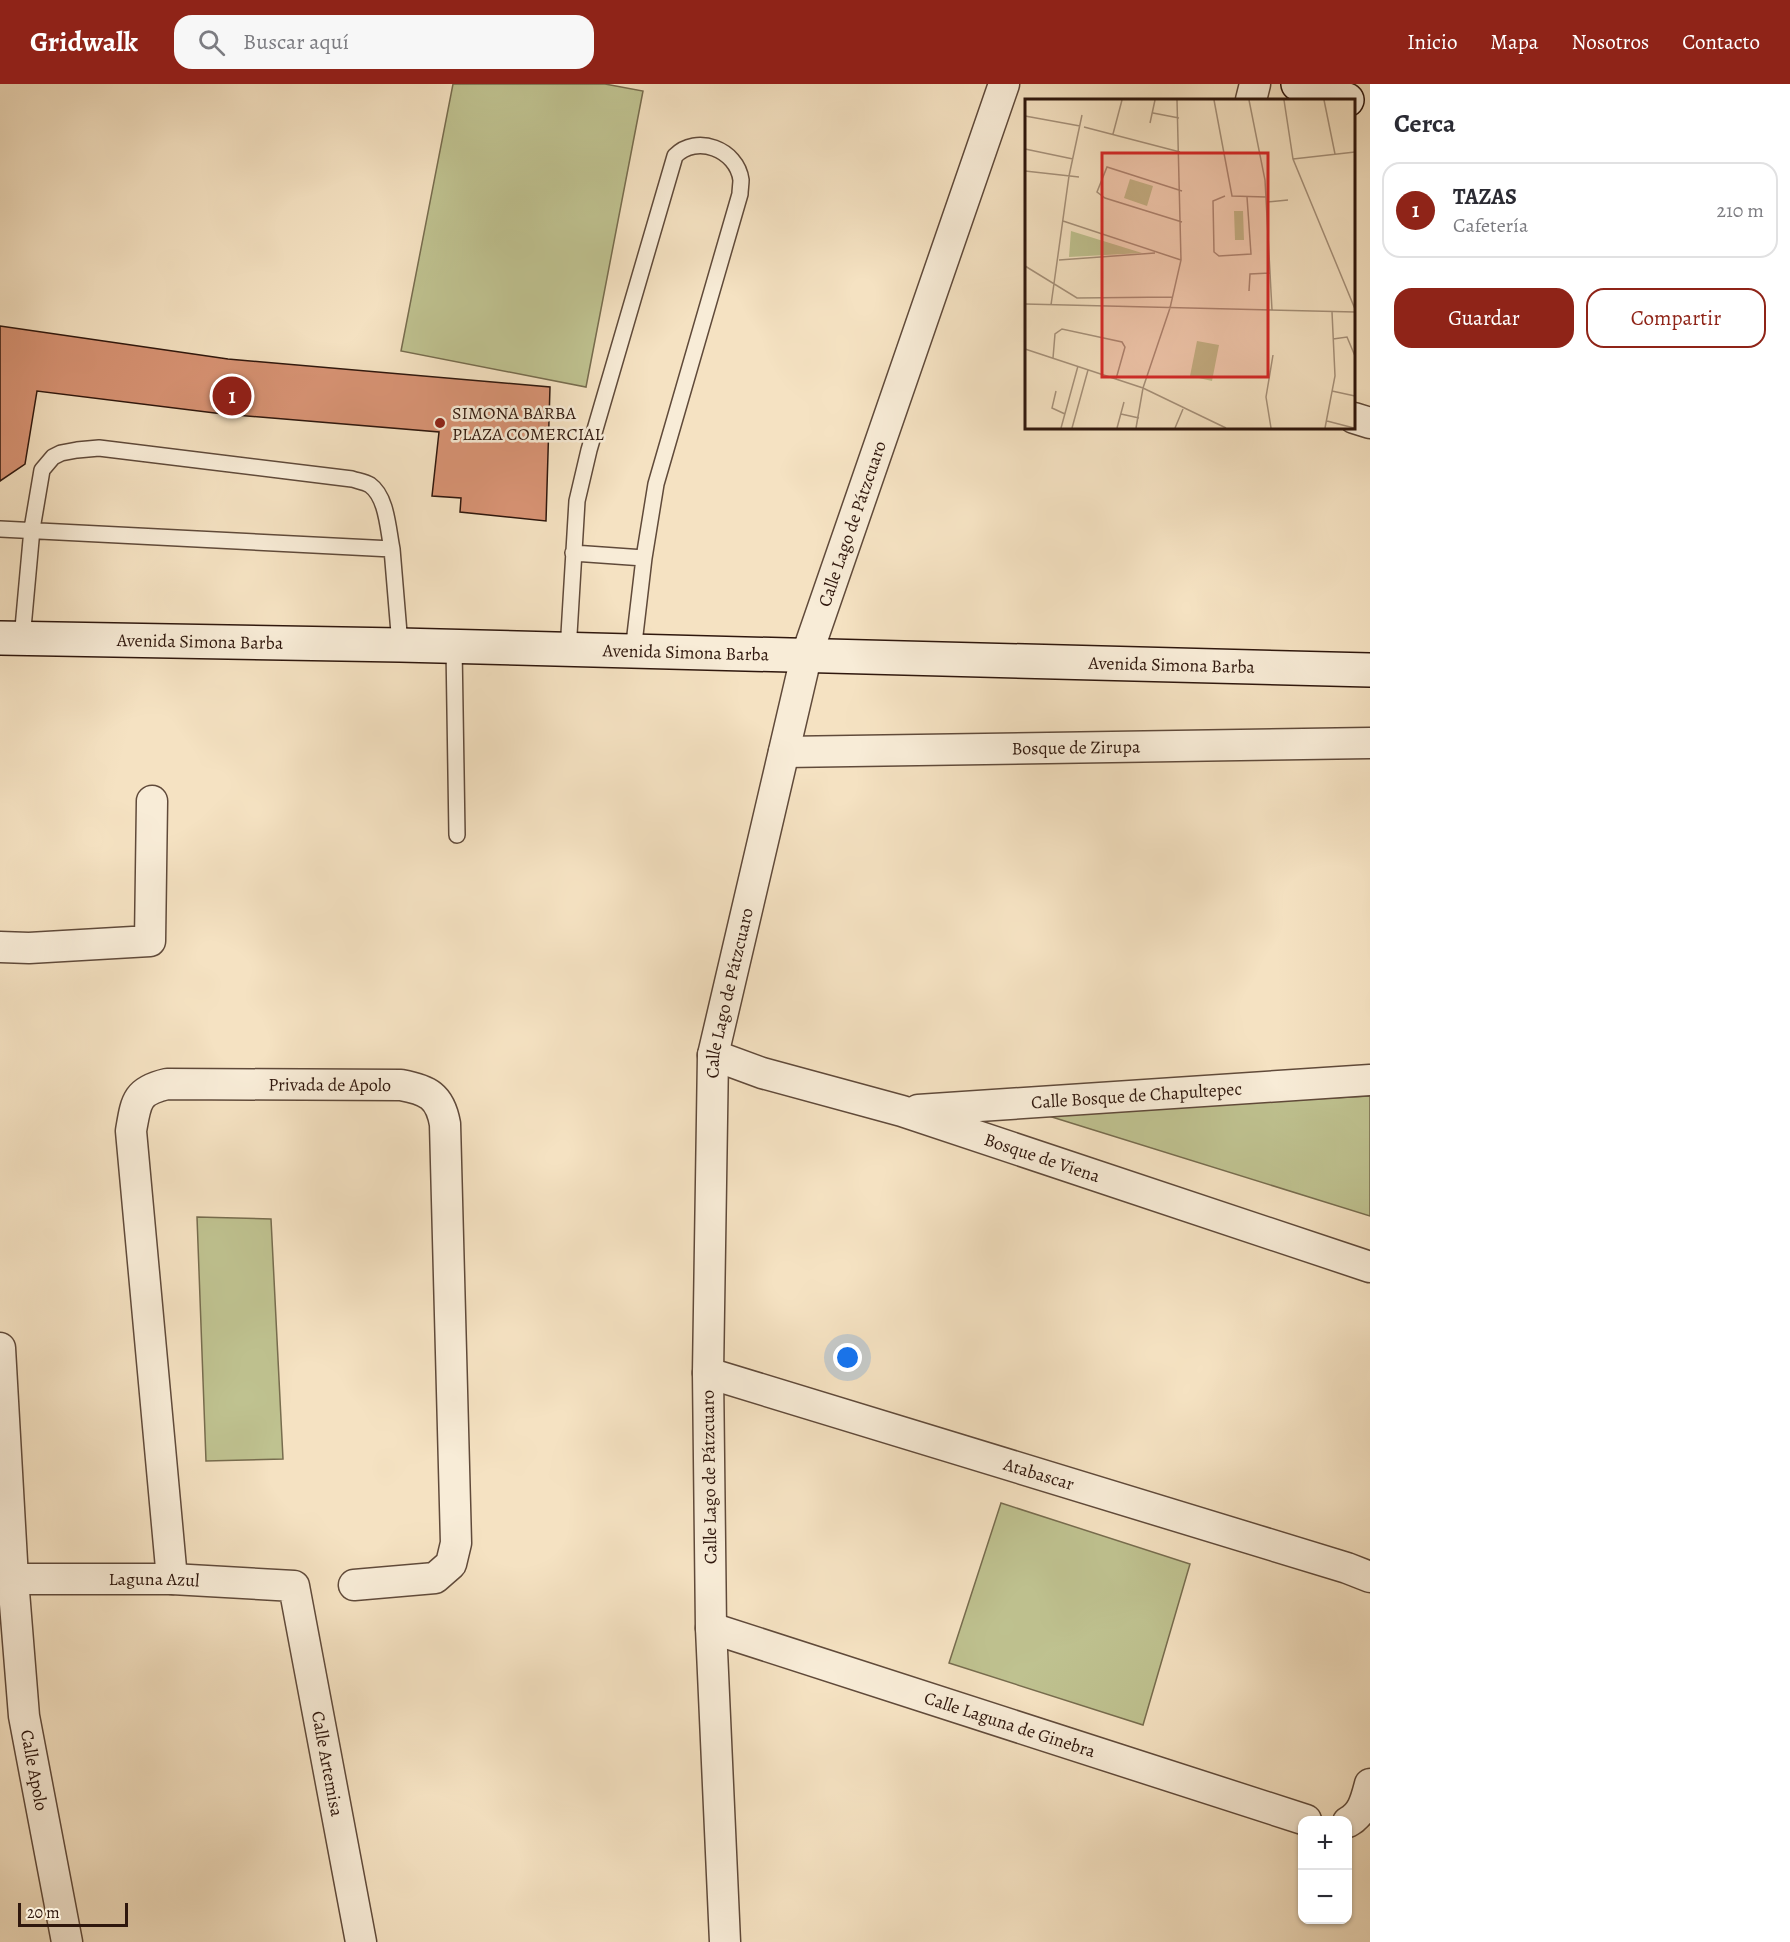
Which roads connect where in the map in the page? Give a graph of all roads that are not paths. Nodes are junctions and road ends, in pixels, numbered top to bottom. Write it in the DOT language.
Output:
graph roads {
  1 [pos="1004,84"];
  2 [pos="1255,84"];
  3 [pos="1298,84"];
  4 [pos="1251,99"];
  5 [pos="1344,99"];
  6 [pos="1355,103"];
  7 [pos="1370,108"];
  8 [pos="1355,419"];
  9 [pos="1370,423"];
  10 [pos="0,529"];
  11 [pos="32,529"];
  12 [pos="392,549"];
  13 [pos="573,553"];
  14 [pos="644,558"];
  15 [pos="11,638"];
  16 [pos="400,645"];
  17 [pos="454,647"];
  18 [pos="568,651"];
  19 [pos="633,652"];
  20 [pos="806,657"];
  21 [pos="1370,670"];
  22 [pos="1370,743"];
  23 [pos="784,752"];
  24 [pos="152,801"];
  25 [pos="457,835"];
  26 [pos="0,947"];
  27 [pos="714,1055"];
  28 [pos="1370,1080"];
  29 [pos="902,1111"];
  30 [pos="1370,1267"];
  31 [pos="0,1348"];
  32 [pos="708,1373"];
  33 [pos="5,1531"];
  34 [pos="1370,1577"];
  35 [pos="13,1579"];
  36 [pos="172,1579"];
  37 [pos="354,1585"];
  38 [pos="294,1586"];
  39 [pos="711,1628"];
  40 [pos="1370,1784"];
  41 [pos="1298,1818"];
  42 [pos="1352,1820"];
  43 [pos="67,1942"];
  44 [pos="361,1942"];
  45 [pos="725,1942"];
  1 -- 20 [label="street, Calle Lago de Pátzcuaro"];
  2 -- 4 [label="street"];
  3 -- 5 [label="main road"];
  6 -- 7 [label="main road"];
  8 -- 9 [label="street"];
  10 -- 11 [label="lane"];
  11 -- 12 [label="lane"];
  11 -- 12 [label="lane"];
  11 -- 15 [label="lane"];
  12 -- 16 [label="lane"];
  13 -- 14 [label="lane"];
  13 -- 14 [label="lane"];
  13 -- 18 [label="lane"];
  14 -- 19 [label="lane"];
  15 -- 16 [label="main road, Avenida Simona Barba"];
  16 -- 17 [label="main road, Avenida Simona Barba"];
  17 -- 18 [label="main road, Avenida Simona Barba"];
  17 -- 25 [label="lane"];
  18 -- 19 [label="main road, Avenida Simona Barba"];
  19 -- 20 [label="main road, Avenida Simona Barba"];
  20 -- 21 [label="main road, Avenida Simona Barba"];
  20 -- 23 [label="street, Calle Lago de Pátzcuaro"];
  22 -- 23 [label="street, Bosque de Zirupa"];
  23 -- 27 [label="street, Calle Lago de Pátzcuaro"];
  24 -- 26 [label="street"];
  27 -- 29 [label="street, Bosque de Viena"];
  27 -- 32 [label="street, Calle Lago de Pátzcuaro"];
  28 -- 29 [label="street, Calle Bosque de Chapultepec"];
  29 -- 30 [label="street, Bosque de Viena"];
  31 -- 33 [label="street, Calle Apolo"];
  32 -- 34 [label="street, Atabascar"];
  32 -- 39 [label="street, Calle Lago de Pátzcuaro"];
  33 -- 35 [label="street, Calle Apolo"];
  35 -- 36 [label="street, Laguna Azul"];
  35 -- 43 [label="street, Calle Apolo"];
  36 -- 37 [label="street, Privada de Apolo"];
  36 -- 38 [label="street, Laguna Azul"];
  38 -- 44 [label="street, Calle Artemisa"];
  39 -- 41 [label="street, Calle Laguna de Ginebra"];
  39 -- 45 [label="street, Calle Lago de Pátzcuaro"];
  40 -- 42 [label="street"];
}
